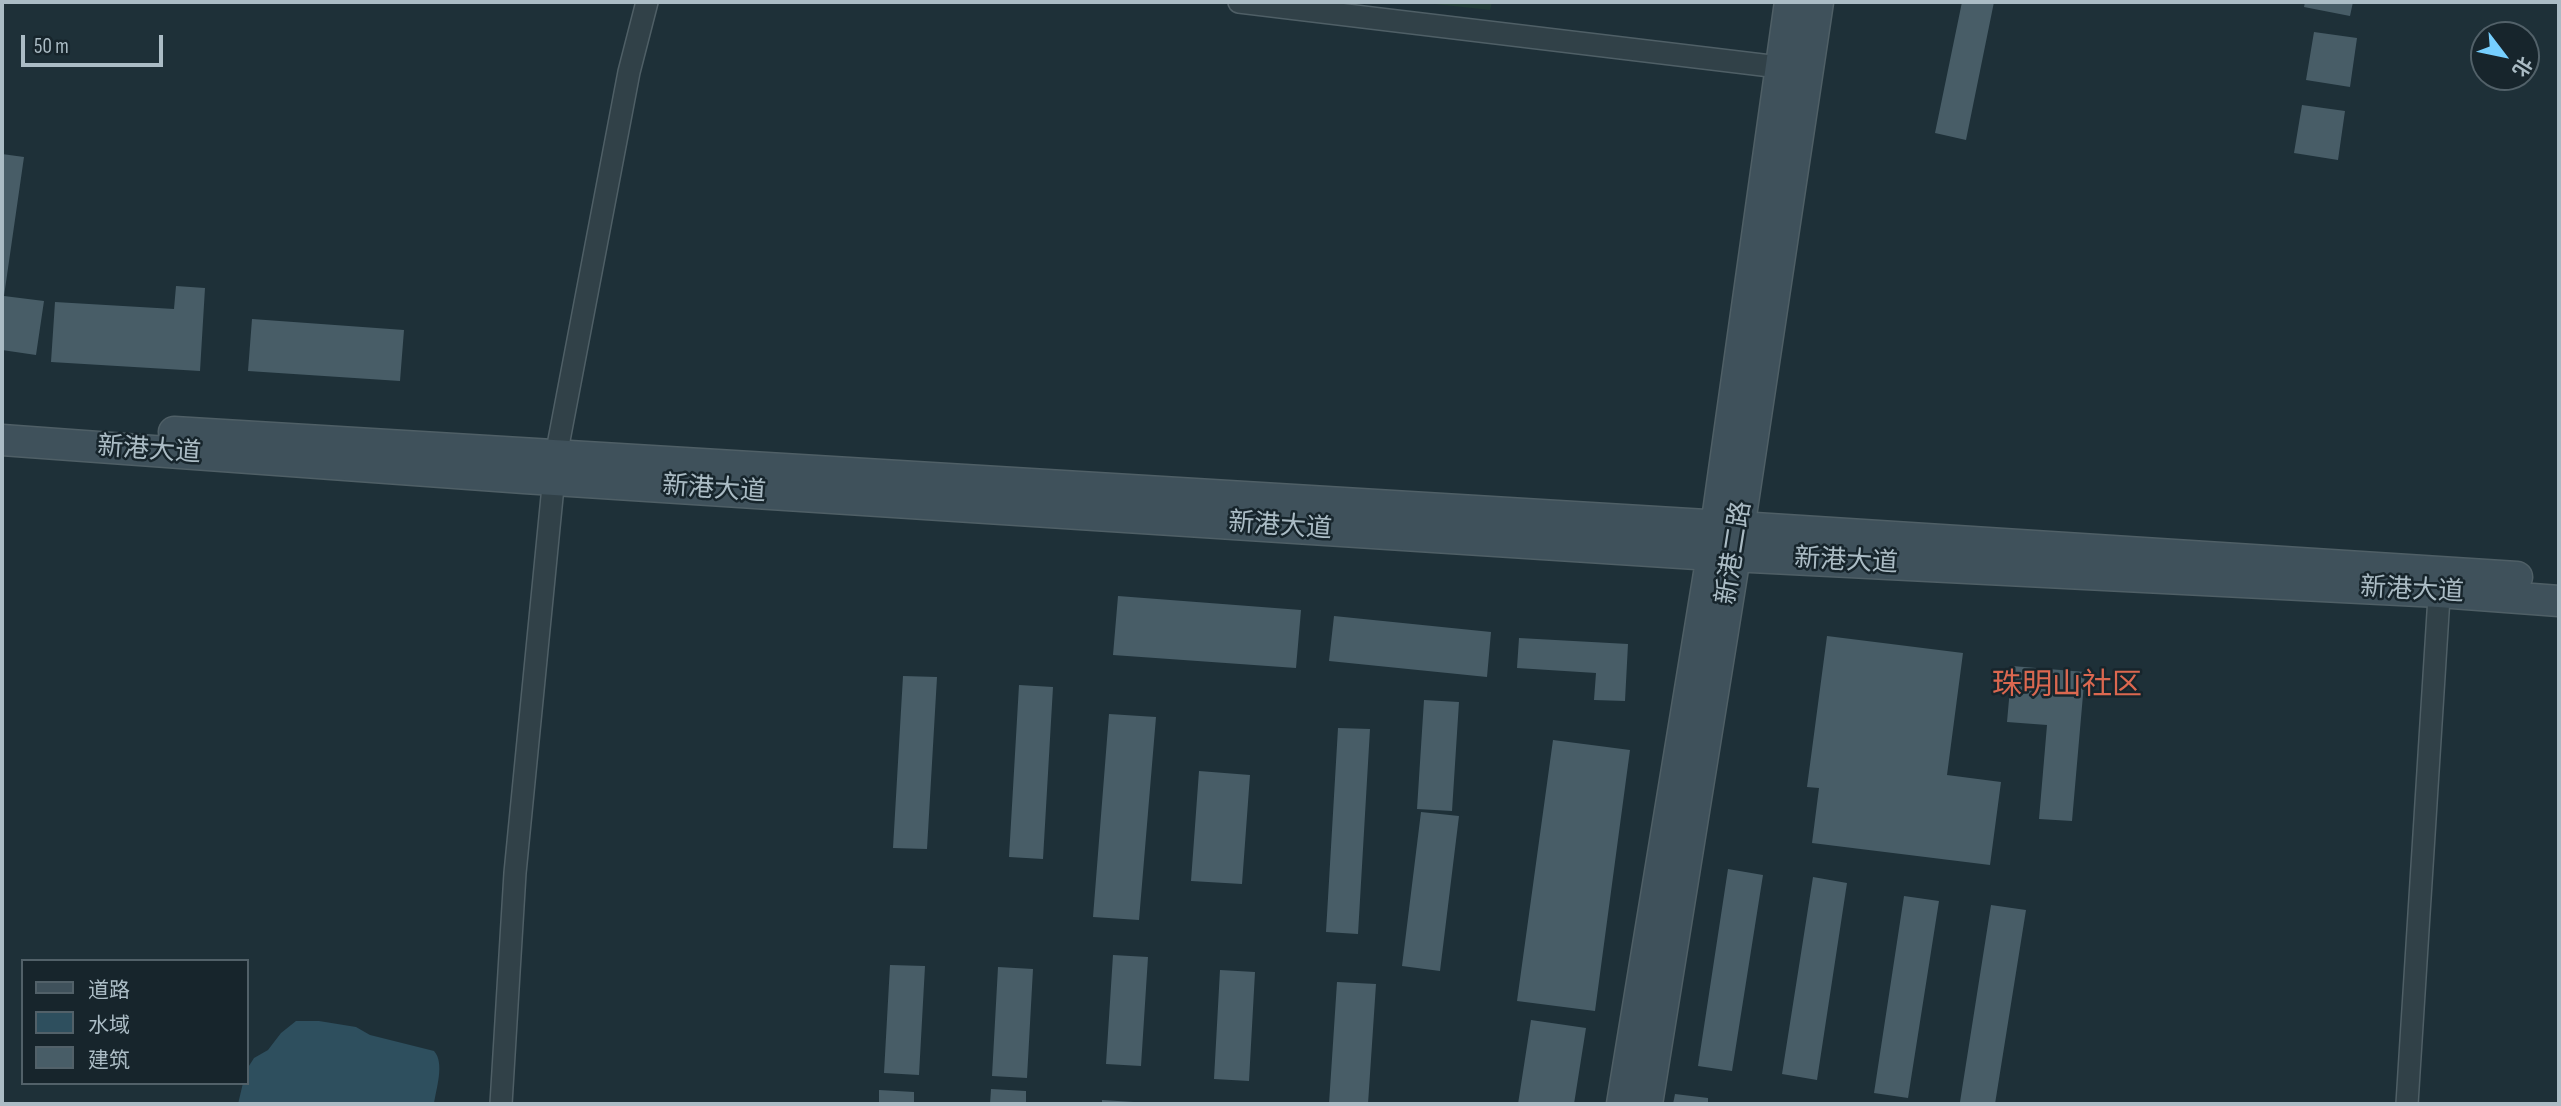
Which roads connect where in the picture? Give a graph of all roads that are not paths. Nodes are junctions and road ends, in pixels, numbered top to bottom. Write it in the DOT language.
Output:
graph roads {
  1 [pos="647,2"];
  2 [pos="1239,2"];
  3 [pos="1790,2"];
  4 [pos="1818,2"];
  5 [pos="1779,67"];
  6 [pos="2,422"];
  7 [pos="2,440"];
  8 [pos="555,468"];
  9 [pos="1725,541"];
  10 [pos="2559,581"];
  11 [pos="2440,582"];
  12 [pos="2559,601"];
  13 [pos="501,1104"];
  14 [pos="1622,1104"];
  15 [pos="1647,1104"];
  16 [pos="2407,1104"];
  1 -- 8 [label="street"];
  2 -- 5 [label="street"];
  3 -- 5 [label="main road, 新港二路"];
  4 -- 9 [label="main road, 新港二路"];
  5 -- 9 [label="main road, 新港二路"];
  6 -- 8 [label="main road, 新港大道"];
  7 -- 8 [label="main road, 新港大道"];
  8 -- 9 [label="main road, 新港大道"];
  8 -- 13 [label="street"];
  9 -- 11 [label="main road, 新港大道"];
  9 -- 14 [label="main road, 新港二路"];
  9 -- 15 [label="main road, 新港二路"];
  10 -- 11 [label="main road, 新港大道"];
  11 -- 12 [label="main road, 新港大道"];
  11 -- 16 [label="street"];
}
